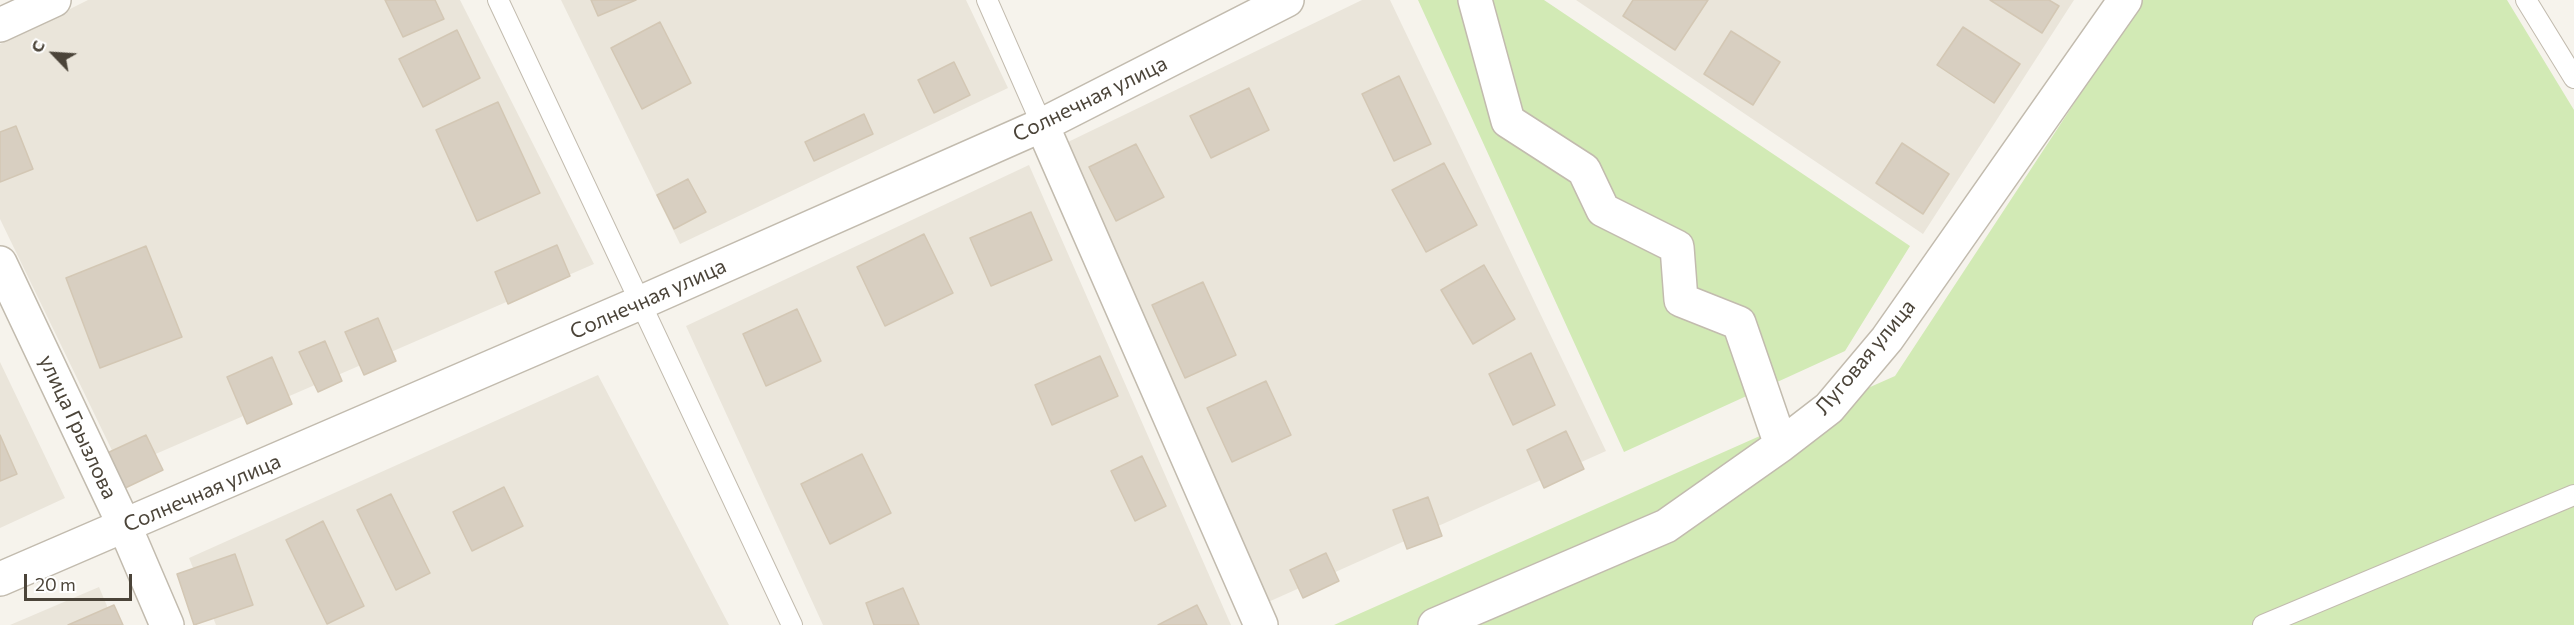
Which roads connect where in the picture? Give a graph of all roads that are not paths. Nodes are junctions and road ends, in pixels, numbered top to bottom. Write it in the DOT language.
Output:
graph roads {
  1 [pos="54,0"];
  2 [pos="498,0"];
  3 [pos="987,0"];
  4 [pos="1287,0"];
  5 [pos="1475,0"];
  6 [pos="2125,0"];
  7 [pos="2526,0"];
  8 [pos="0,25"];
  9 [pos="2574,78"];
  10 [pos="1042,124"];
  11 [pos="0,263"];
  12 [pos="642,302"];
  13 [pos="1781,445"];
  14 [pos="2574,495"];
  15 [pos="125,527"];
  16 [pos="0,579"];
  17 [pos="167,625"];
  18 [pos="792,625"];
  19 [pos="1261,625"];
  20 [pos="1435,625"];
  21 [pos="2263,625"];
  1 -- 8 [label="street"];
  2 -- 12 [label="lane"];
  3 -- 10 [label="lane"];
  4 -- 10 [label="street, Солнечная улица"];
  5 -- 13 [label="street"];
  6 -- 13 [label="street, Луговая улица"];
  7 -- 9 [label="lane"];
  10 -- 12 [label="street, Солнечная улица"];
  10 -- 19 [label="street"];
  11 -- 15 [label="street, улица Грызлова"];
  12 -- 15 [label="street, Солнечная улица"];
  12 -- 18 [label="lane"];
  13 -- 20 [label="street, Луговая улица"];
  14 -- 21 [label="lane"];
  15 -- 16 [label="street, Солнечная улица"];
  15 -- 17 [label="street, улица Грызлова"];
}
